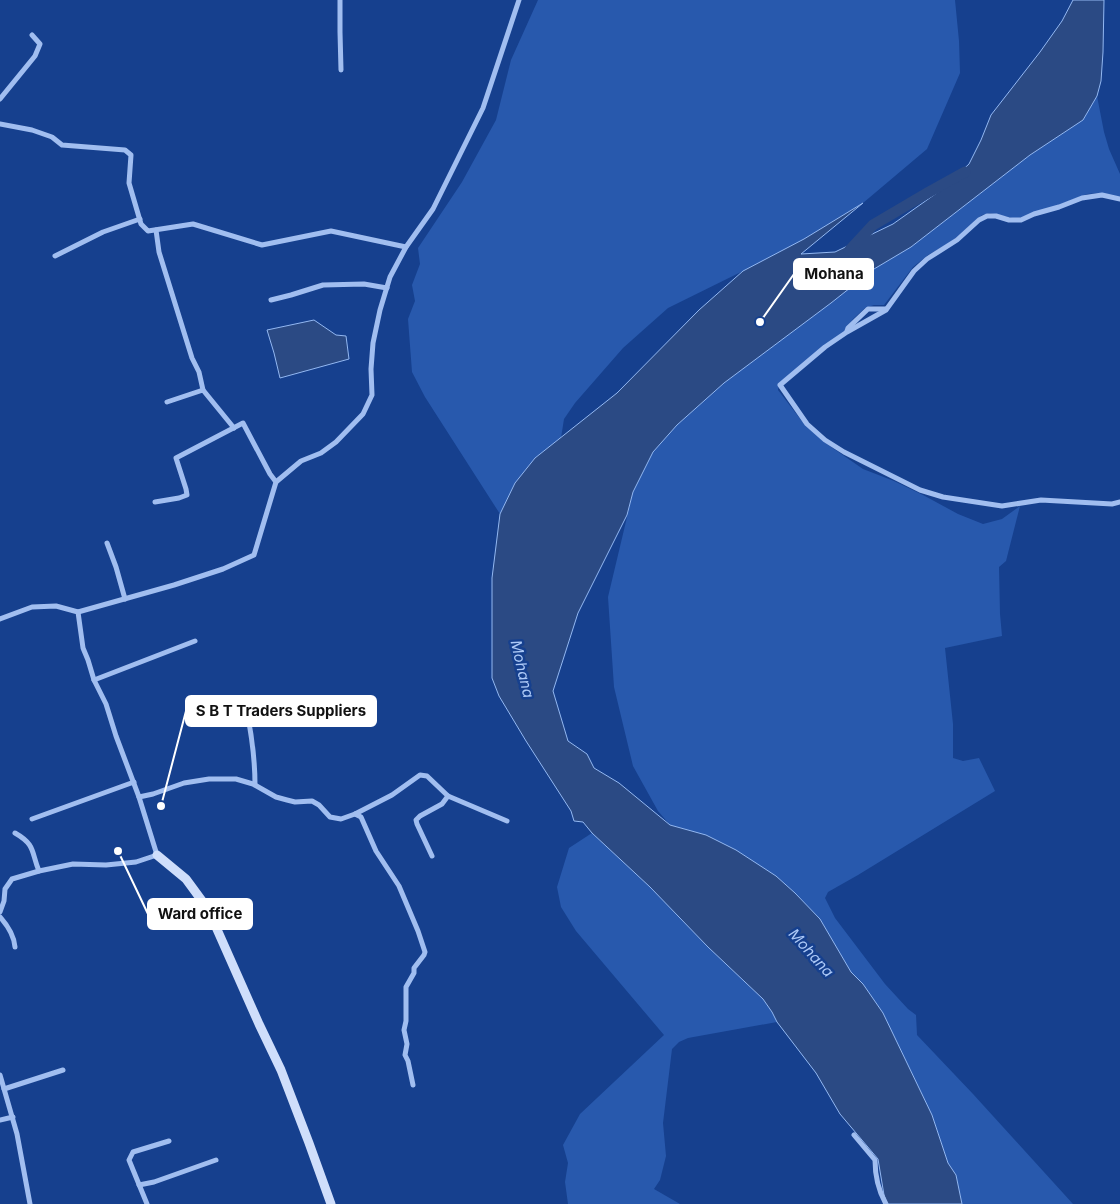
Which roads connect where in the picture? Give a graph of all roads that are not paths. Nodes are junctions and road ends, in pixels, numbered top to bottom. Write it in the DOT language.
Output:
graph roads {
  1 [pos="340,0"];
  2 [pos="519,0"];
  3 [pos="32,35"];
  4 [pos="341,70"];
  5 [pos="0,99"];
  6 [pos="0,124"];
  7 [pos="0,131"];
  8 [pos="1120,199"];
  9 [pos="140,219"];
  10 [pos="156,230"];
  11 [pos="406,247"];
  12 [pos="55,256"];
  13 [pos="387,288"];
  14 [pos="271,300"];
  15 [pos="887,309"];
  16 [pos="847,332"];
  17 [pos="203,390"];
  18 [pos="167,402"];
  19 [pos="234,428"];
  20 [pos="276,482"];
  21 [pos="155,502"];
  22 [pos="1120,502"];
  23 [pos="106,543"];
  24 [pos="125,599"];
  25 [pos="78,612"];
  26 [pos="0,619"];
  27 [pos="195,641"];
  28 [pos="94,680"];
  29 [pos="247,712"];
  30 [pos="134,782"];
  31 [pos="254,785"];
  32 [pos="139,796"];
  33 [pos="448,796"];
  34 [pos="355,814"];
  35 [pos="32,819"];
  36 [pos="507,821"];
  37 [pos="15,833"];
  38 [pos="157,855"];
  39 [pos="432,856"];
  40 [pos="38,871"];
  41 [pos="0,912"];
  42 [pos="0,916"];
  43 [pos="15,948"];
  44 [pos="63,1070"];
  45 [pos="0,1075"];
  46 [pos="413,1085"];
  47 [pos="4,1089"];
  48 [pos="12,1117"];
  49 [pos="0,1120"];
  50 [pos="854,1134"];
  51 [pos="169,1141"];
  52 [pos="216,1160"];
  53 [pos="139,1185"];
  54 [pos="30,1204"];
  55 [pos="147,1204"];
  56 [pos="331,1204"];
  57 [pos="886,1204"];
  1 -- 4 [label="street"];
  2 -- 11 [label="street"];
  3 -- 5 [label="street"];
  6 -- 7 [label="street"];
  6 -- 9 [label="street"];
  8 -- 15 [label="street"];
  9 -- 10 [label="street"];
  9 -- 12 [label="street"];
  10 -- 11 [label="street"];
  10 -- 17 [label="street"];
  11 -- 13 [label="street"];
  13 -- 14 [label="street"];
  13 -- 20 [label="street"];
  15 -- 16 [label="street"];
  15 -- 16 [label="street"];
  16 -- 22 [label="street"];
  17 -- 18 [label="street"];
  17 -- 19 [label="street"];
  19 -- 20 [label="street"];
  19 -- 21 [label="street"];
  20 -- 24 [label="street"];
  23 -- 24 [label="street"];
  24 -- 25 [label="street"];
  25 -- 26 [label="street"];
  25 -- 28 [label="street"];
  27 -- 28 [label="street"];
  28 -- 30 [label="street"];
  29 -- 31 [label="street"];
  30 -- 32 [label="street"];
  30 -- 35 [label="street"];
  31 -- 32 [label="street"];
  31 -- 34 [label="street"];
  32 -- 38 [label="street"];
  33 -- 34 [label="street"];
  33 -- 36 [label="street"];
  33 -- 39 [label="street"];
  34 -- 46 [label="street"];
  37 -- 40 [label="street"];
  38 -- 40 [label="street"];
  38 -- 56 [label="main road"];
  40 -- 41 [label="street"];
  42 -- 43 [label="street"];
  44 -- 47 [label="street"];
  45 -- 47 [label="street"];
  47 -- 48 [label="street"];
  48 -- 49 [label="street"];
  48 -- 54 [label="street"];
  50 -- 57 [label="street"];
  51 -- 53 [label="street"];
  52 -- 53 [label="street"];
  53 -- 55 [label="street"];
}
